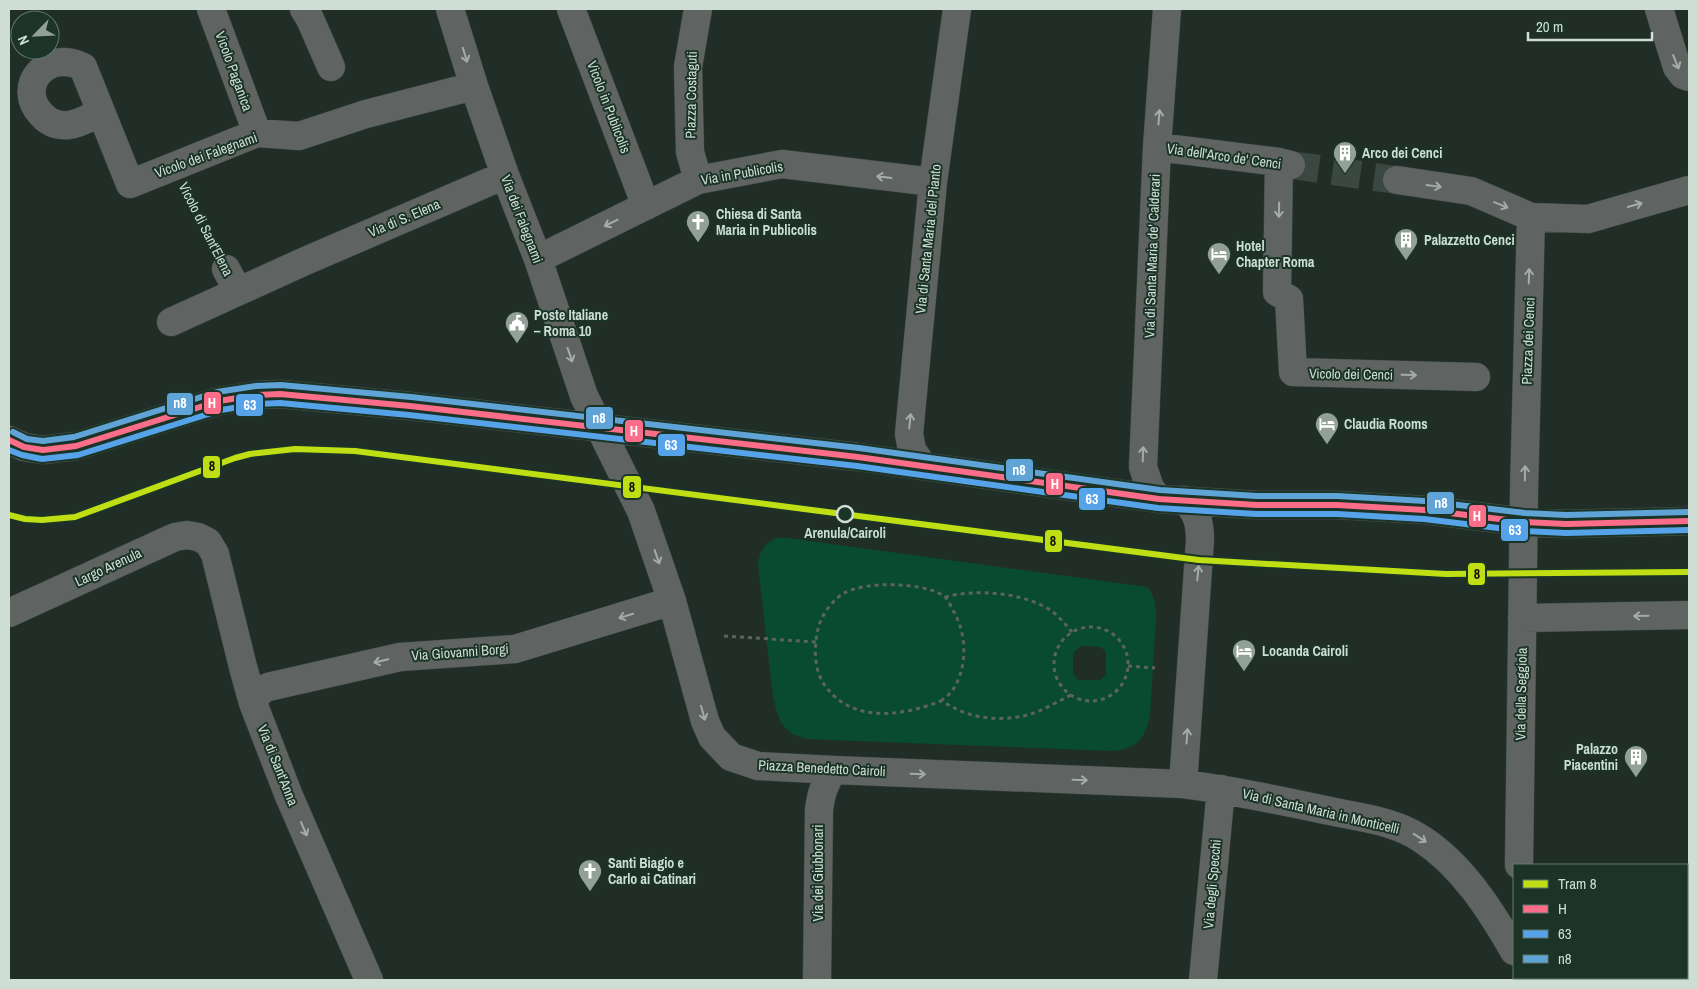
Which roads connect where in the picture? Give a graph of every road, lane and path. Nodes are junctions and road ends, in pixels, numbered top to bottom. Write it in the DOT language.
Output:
graph roads {
  1 [pos="211,9"];
  2 [pos="304,9"];
  3 [pos="450,9"];
  4 [pos="571,9"];
  5 [pos="698,9"];
  6 [pos="957,9"];
  7 [pos="1167,9"];
  8 [pos="1659,9"];
  9 [pos="331,67"];
  10 [pos="1689,77"];
  11 [pos="474,86"];
  12 [pos="102,112"];
  13 [pos="257,134"];
  14 [pos="1157,147"];
  15 [pos="1285,163"];
  16 [pos="176,166"];
  17 [pos="505,175"];
  18 [pos="698,180"];
  19 [pos="1397,180"];
  20 [pos="932,182"];
  21 [pos="1689,190"];
  22 [pos="646,206"];
  23 [pos="1531,217"];
  24 [pos="538,259"];
  25 [pos="232,280"];
  26 [pos="171,322"];
  27 [pos="1476,377"];
  28 [pos="599,426"];
  29 [pos="9,440"];
  30 [pos="922,466"];
  31 [pos="1172,500"];
  32 [pos="1689,520"];
  33 [pos="1524,522"];
  34 [pos="208,542"];
  35 [pos="945,597"];
  36 [pos="672,601"];
  37 [pos="9,613"];
  38 [pos="1689,615"];
  39 [pos="1522,618"];
  40 [pos="1072,632"];
  41 [pos="724,636"];
  42 [pos="816,642"];
  43 [pos="1128,666"];
  44 [pos="1158,668"];
  45 [pos="1071,695"];
  46 [pos="941,701"];
  47 [pos="253,703"];
  48 [pos="834,770"];
  49 [pos="1183,784"];
  50 [pos="1221,788"];
  51 [pos="1519,864"];
  52 [pos="1513,949"];
  53 [pos="369,980"];
  54 [pos="817,980"];
  55 [pos="1203,980"];
  1 -- 13 [label="street, Vicolo Paganica"];
  2 -- 9 [label="street"];
  3 -- 11 [label="street, Via dei Falegnami, one-way"];
  4 -- 22 [label="street, Vicolo in Publicolis"];
  5 -- 18 [label="street, Piazza Costaguti"];
  6 -- 20 [label="street, Via di Santa Maria del Pianto"];
  14 -- 7 [label="street, Via di Santa Maria de' Calderari, one-way"];
  8 -- 10 [label="street, one-way"];
  11 -- 13 [label="street, Vicolo dei Falegnami"];
  11 -- 17 [label="street, Via dei Falegnami"];
  12 -- 16 [label="street, Vicolo dei Falegnami"];
  13 -- 16 [label="street, Vicolo dei Falegnami"];
  14 -- 15 [label="street, Via dell'Arco de' Cenci"];
  31 -- 14 [label="street, Via di Santa Maria de' Calderari, one-way"];
  15 -- 27 [label="street, Vicolo dei Cenci, one-way"];
  16 -- 25 [label="path, Vicolo di Sant'Elena"];
  17 -- 24 [label="street, Via dei Falegnami"];
  17 -- 25 [label="street, Via di S. Elena"];
  20 -- 18 [label="street, Via in Publicolis, one-way"];
  18 -- 22 [label="street, Via in Publicolis"];
  19 -- 23 [label="street, one-way"];
  30 -- 20 [label="street, Via di Santa Maria del Pianto, one-way"];
  23 -- 21 [label="street, one-way"];
  22 -- 24 [label="street, Via in Publicolis, one-way"];
  33 -- 23 [label="street, Piazza dei Cenci, one-way"];
  24 -- 28 [label="street, Via dei Falegnami, one-way"];
  25 -- 26 [label="street, Via di S. Elena"];
  28 -- 29 [label="street"];
  28 -- 30 [label="street"];
  28 -- 36 [label="street, Piazza Benedetto Cairoli, one-way"];
  30 -- 31 [label="street"];
  31 -- 33 [label="street"];
  49 -- 31 [label="street, one-way"];
  32 -- 33 [label="street"];
  33 -- 39 [label="street, Via della Seggiola"];
  34 -- 37 [label="street, Largo Arenula"];
  34 -- 47 [label="street, Via di Sant'Anna"];
  35 -- 40 [label="path"];
  35 -- 42 [label="path"];
  35 -- 46 [label="path"];
  36 -- 47 [label="street, Via Giovanni Borgi, one-way"];
  36 -- 48 [label="street, Piazza Benedetto Cairoli, one-way"];
  38 -- 39 [label="street, one-way"];
  39 -- 51 [label="street, Via della Seggiola"];
  40 -- 43 [label="path"];
  40 -- 45 [label="path"];
  41 -- 42 [label="path"];
  42 -- 46 [label="path"];
  43 -- 44 [label="path"];
  43 -- 45 [label="path"];
  45 -- 46 [label="path"];
  47 -- 53 [label="street, Via di Sant'Anna, one-way"];
  48 -- 49 [label="street, Piazza Benedetto Cairoli, one-way"];
  48 -- 54 [label="street, Via dei Giubbonari"];
  49 -- 50 [label="street, Piazza Benedetto Cairoli"];
  50 -- 52 [label="street, Via di Santa Maria in Monticelli, one-way"];
  50 -- 55 [label="street, Via degli Specchi"];
}
